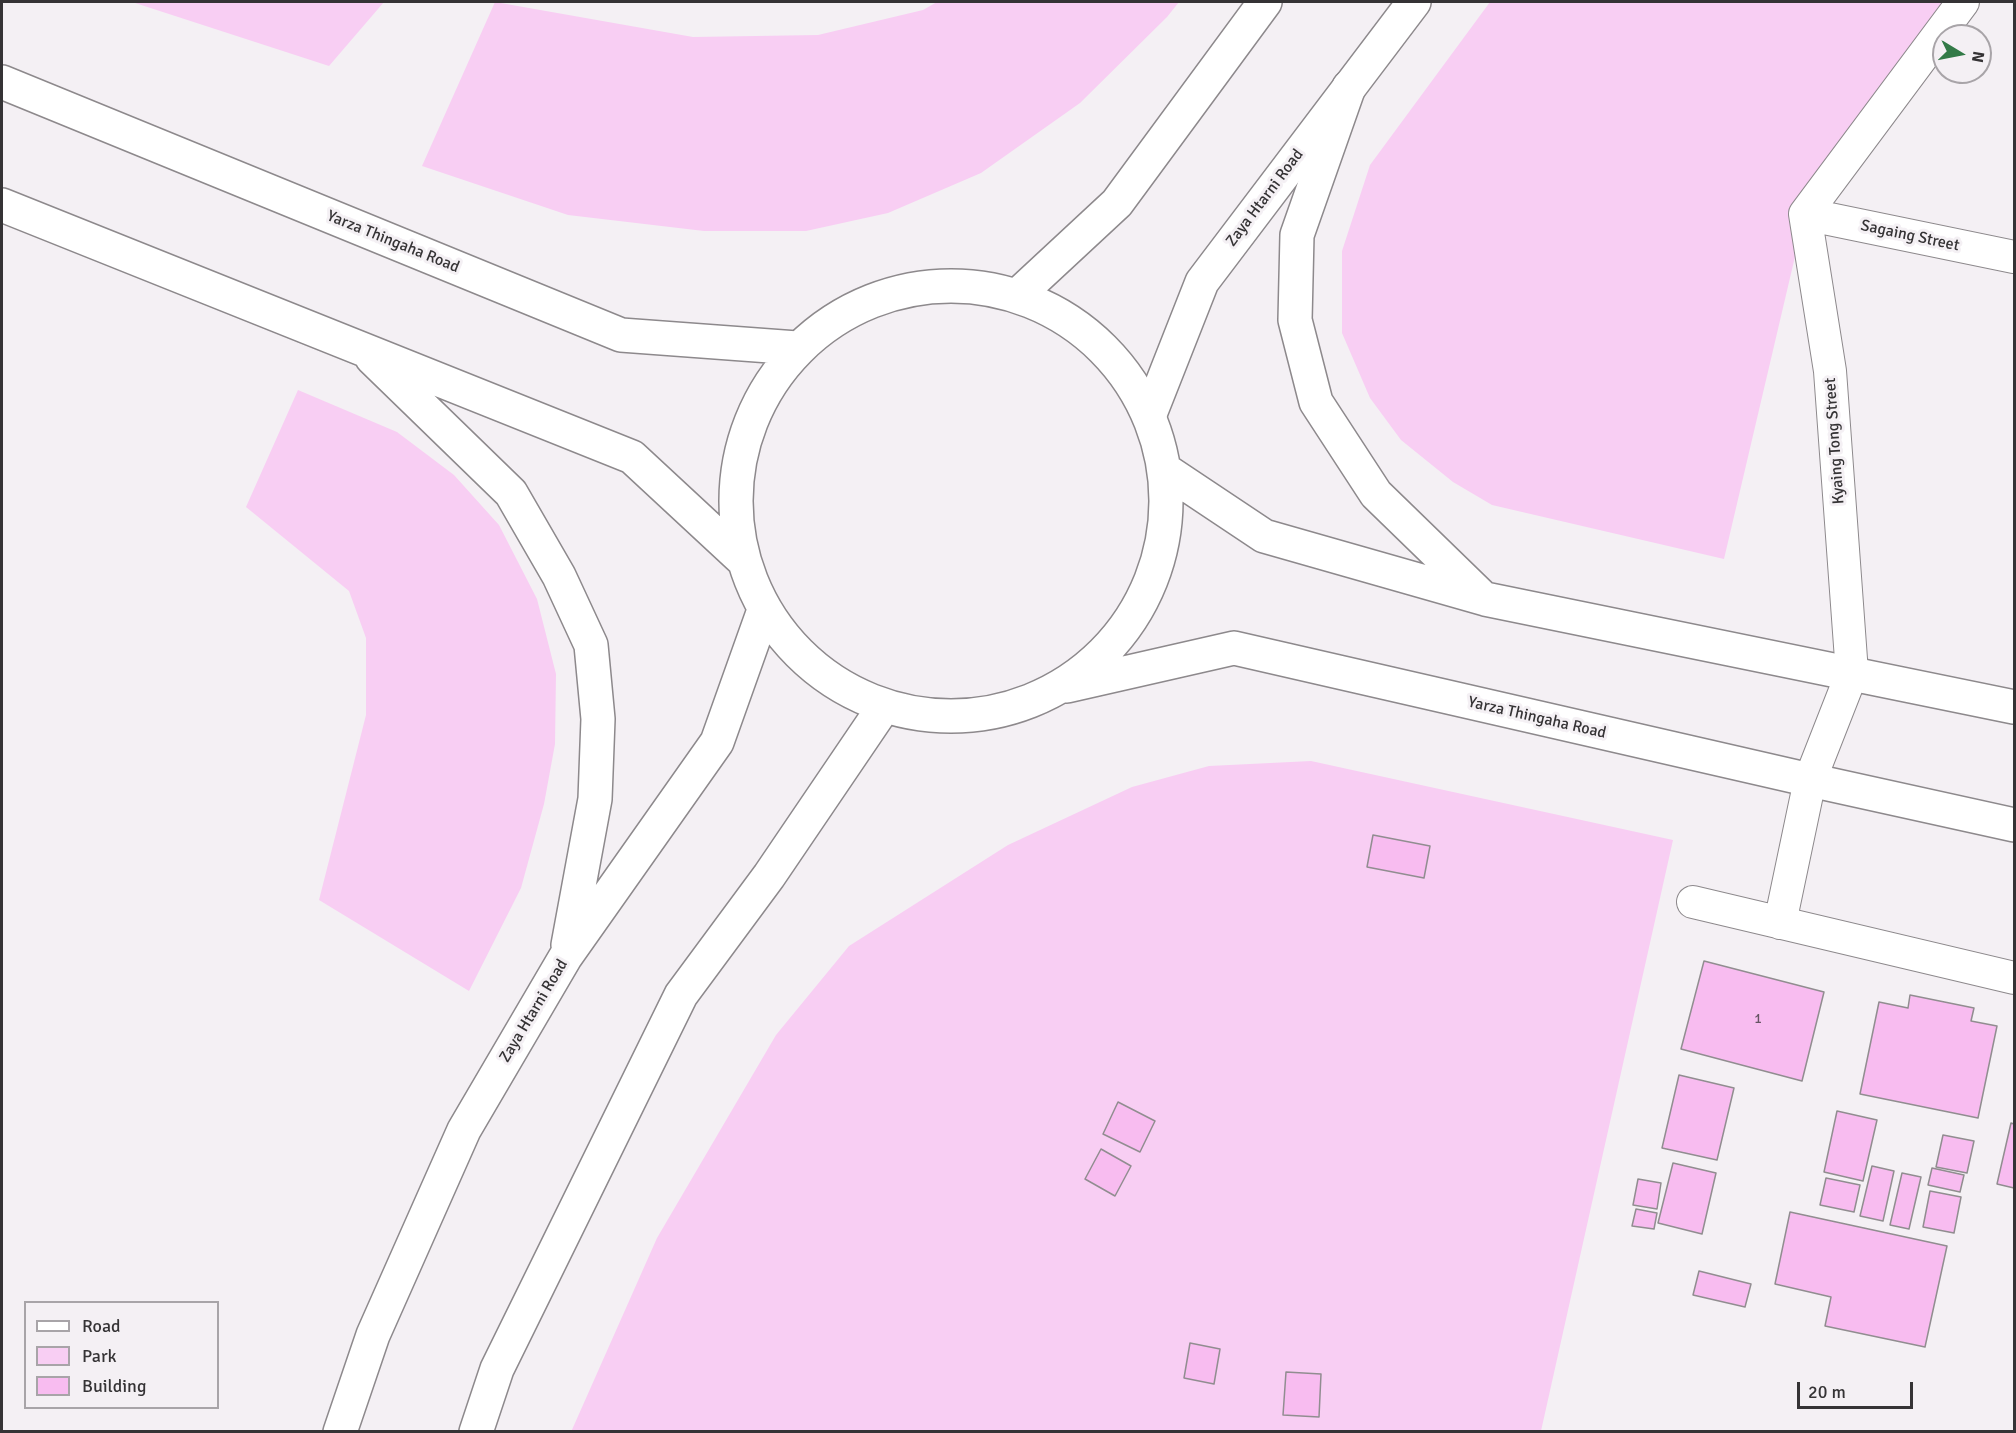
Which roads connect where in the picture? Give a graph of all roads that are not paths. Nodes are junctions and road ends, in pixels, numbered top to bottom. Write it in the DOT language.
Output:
graph roads {
  1 [pos="1265,2"];
  2 [pos="1414,2"];
  3 [pos="1963,2"];
  4 [pos="2,82"];
  5 [pos="1349,87"];
  6 [pos="2,205"];
  7 [pos="1805,214"];
  8 [pos="2014,257"];
  9 [pos="1019,294"];
  10 [pos="359,347"];
  11 [pos="797,348"];
  12 [pos="1150,414"];
  13 [pos="1165,470"];
  14 [pos="742,560"];
  15 [pos="1485,599"];
  16 [pos="764,610"];
  17 [pos="1852,673"];
  18 [pos="1060,688"];
  19 [pos="2014,707"];
  20 [pos="883,708"];
  21 [pos="1810,780"];
  22 [pos="2014,825"];
  23 [pos="1693,902"];
  24 [pos="1780,922"];
  25 [pos="566,956"];
  26 [pos="2014,978"];
  27 [pos="340,1431"];
  28 [pos="476,1431"];
  1 -- 9 [label="main road"];
  2 -- 5 [label="main road, Zaya Htarni Road"];
  3 -- 7 [label="street"];
  4 -- 11 [label="main road, Yarza Thingaha Road"];
  5 -- 12 [label="main road, Zaya Htarni Road"];
  5 -- 15 [label="main road"];
  6 -- 10 [label="main road"];
  7 -- 8 [label="street, Sagaing Street"];
  7 -- 17 [label="street, Kyaing Tong Street"];
  9 -- 11 [label="main road"];
  9 -- 12 [label="main road"];
  10 -- 14 [label="main road"];
  10 -- 25 [label="main road"];
  11 -- 14 [label="main road"];
  12 -- 13 [label="main road"];
  13 -- 15 [label="main road"];
  13 -- 18 [label="main road"];
  14 -- 16 [label="main road"];
  15 -- 17 [label="main road"];
  16 -- 20 [label="main road"];
  16 -- 25 [label="main road, Zaya Htarni Road"];
  17 -- 19 [label="main road"];
  17 -- 21 [label="street, Kyaing Tong Street"];
  18 -- 20 [label="main road"];
  18 -- 21 [label="main road, Yarza Thingaha Road"];
  20 -- 28 [label="main road"];
  21 -- 22 [label="main road, Yarza Thingaha Road"];
  21 -- 24 [label="street, Kyaing Tong Street"];
  23 -- 24 [label="street"];
  24 -- 26 [label="street"];
  25 -- 27 [label="main road, Zaya Htarni Road"];
}
